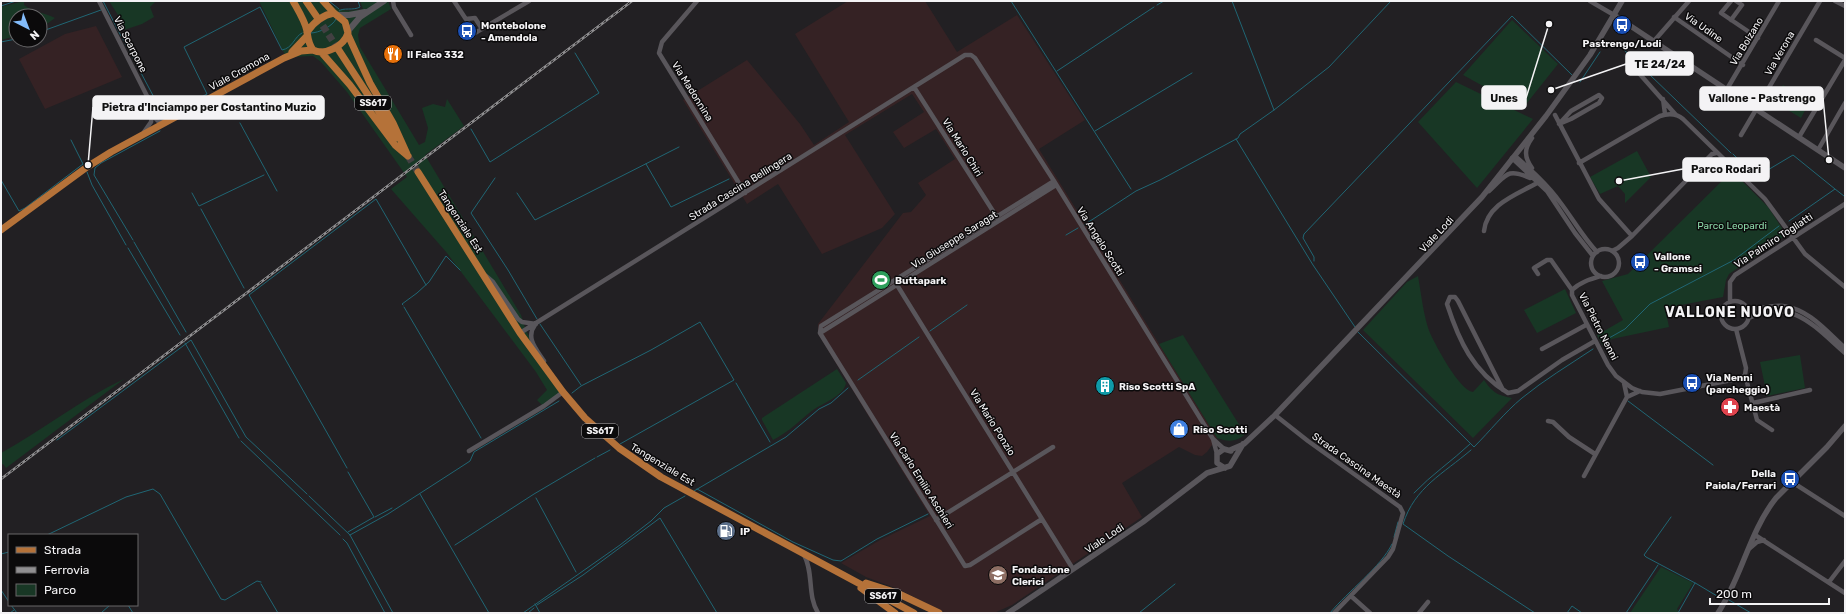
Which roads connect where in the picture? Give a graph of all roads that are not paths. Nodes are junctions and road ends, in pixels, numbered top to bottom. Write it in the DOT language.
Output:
graph roads {
  1 [pos="99,1"];
  2 [pos="293,1"];
  3 [pos="306,1"];
  4 [pos="323,1"];
  5 [pos="392,1"];
  6 [pos="454,1"];
  7 [pos="529,1"];
  8 [pos="697,1"];
  9 [pos="1590,1"];
  10 [pos="1622,1"];
  11 [pos="1689,1"];
  12 [pos="1731,1"];
  13 [pos="1736,1"];
  14 [pos="1780,1"];
  15 [pos="1820,1"];
  16 [pos="1835,1"];
  17 [pos="383,2"];
  18 [pos="1845,6"];
  19 [pos="336,14"];
  20 [pos="1614,15"];
  21 [pos="317,17"];
  22 [pos="1674,18"];
  23 [pos="466,19"];
  24 [pos="1730,20"];
  25 [pos="482,29"];
  26 [pos="348,33"];
  27 [pos="307,34"];
  28 [pos="411,36"];
  29 [pos="1758,38"];
  30 [pos="1816,40"];
  31 [pos="1654,41"];
  32 [pos="338,49"];
  33 [pos="313,50"];
  34 [pos="321,52"];
  35 [pos="971,55"];
  36 [pos="284,58"];
  37 [pos="1845,59"];
  38 [pos="1743,65"];
  39 [pos="1637,71"];
  40 [pos="914,87"];
  41 [pos="1727,90"];
  42 [pos="147,96"];
  43 [pos="1663,99"];
  44 [pos="1845,103"];
  45 [pos="157,106"];
  46 [pos="1756,109"];
  47 [pos="186,112"];
  48 [pos="1665,114"];
  49 [pos="152,115"];
  50 [pos="1555,115"];
  51 [pos="1676,115"];
  52 [pos="1546,116"];
  53 [pos="1560,124"];
  54 [pos="162,125"];
  55 [pos="1741,135"];
  56 [pos="1799,137"];
  57 [pos="136,139"];
  58 [pos="1818,150"];
  59 [pos="1716,153"];
  60 [pos="408,156"];
  61 [pos="1513,157"];
  62 [pos="1579,163"];
  63 [pos="1845,168"];
  64 [pos="418,172"];
  65 [pos="1536,180"];
  66 [pos="1055,183"];
  67 [pos="745,193"];
  68 [pos="1482,197"];
  69 [pos="1845,204"];
  70 [pos="998,219"];
  71 [pos="1,230"];
  72 [pos="1484,231"];
  73 [pos="1632,236"];
  74 [pos="1793,238"];
  75 [pos="1624,243"];
  76 [pos="1612,251"];
  77 [pos="1597,252"];
  78 [pos="1593,256"];
  79 [pos="1617,257"];
  80 [pos="1592,268"];
  81 [pos="484,274"];
  82 [pos="1538,274"];
  83 [pos="1601,276"];
  84 [pos="1588,280"];
  85 [pos="897,285"];
  86 [pos="1845,287"];
  87 [pos="1572,290"];
  88 [pos="1730,302"];
  89 [pos="1748,308"];
  90 [pos="1749,318"];
  91 [pos="536,324"];
  92 [pos="1585,326"];
  93 [pos="1736,329"];
  94 [pos="520,333"];
  95 [pos="820,333"];
  96 [pos="1595,341"];
  97 [pos="1845,348"];
  98 [pos="1542,349"];
  99 [pos="1845,353"];
  100 [pos="1495,373"];
  101 [pos="550,374"];
  102 [pos="1745,375"];
  103 [pos="1487,377"];
  104 [pos="1624,383"];
  105 [pos="1503,390"];
  106 [pos="1810,390"];
  107 [pos="1640,391"];
  108 [pos="563,392"];
  109 [pos="1627,397"];
  110 [pos="1753,403"];
  111 [pos="1275,415"];
  112 [pos="1548,421"];
  113 [pos="1845,426"];
  114 [pos="1772,430"];
  115 [pos="1213,439"];
  116 [pos="1244,444"];
  117 [pos="1053,447"];
  118 [pos="1227,450"];
  119 [pos="469,451"];
  120 [pos="1595,454"];
  121 [pos="1216,457"];
  122 [pos="1235,458"];
  123 [pos="1224,468"];
  124 [pos="1013,472"];
  125 [pos="1207,473"];
  126 [pos="1584,476"];
  127 [pos="1792,482"];
  128 [pos="1845,516"];
  129 [pos="1042,519"];
  130 [pos="936,520"];
  131 [pos="1755,535"];
  132 [pos="1764,540"];
  133 [pos="1748,549"];
  134 [pos="803,553"];
  135 [pos="817,560"];
  136 [pos="1845,562"];
  137 [pos="809,568"];
  138 [pos="1073,569"];
  139 [pos="852,579"];
  140 [pos="1829,582"];
  141 [pos="1845,593"];
  142 [pos="1350,596"];
  143 [pos="1428,602"];
  144 [pos="818,613"];
  145 [pos="895,613"];
  146 [pos="914,613"];
  147 [pos="939,613"];
  148 [pos="1008,613"];
  149 [pos="1334,613"];
  150 [pos="1370,613"];
  151 [pos="1419,613"];
  152 [pos="1718,613"];
  1 -- 42 [label="street, Via Scarpone"];
  2 -- 27 [label="main road"];
  3 -- 21 [label="main road"];
  4 -- 19 [label="main road"];
  5 -- 28 [label="street"];
  6 -- 23 [label="street"];
  7 -- 25 [label="street"];
  8 -- 67 [label="street, Via Madonnina"];
  9 -- 20 [label="street"];
  10 -- 20 [label="street, Viale Lodi"];
  11 -- 22 [label="street"];
  12 -- 24 [label="street"];
  13 -- 24 [label="street"];
  14 -- 29 [label="street, Via Bolzano"];
  15 -- 46 [label="street, Via Verona"];
  16 -- 18 [label="street"];
  17 -- 19 [label="main road"];
  17 -- 26 [label="main road"];
  19 -- 26 [label="main road"];
  19 -- 27 [label="main road"];
  20 -- 31 [label="street"];
  20 -- 52 [label="street, Viale Lodi"];
  22 -- 31 [label="street"];
  22 -- 38 [label="street, Via Udine"];
  23 -- 25 [label="street"];
  23 -- 25 [label="street"];
  24 -- 29 [label="street"];
  26 -- 34 [label="main road"];
  26 -- 60 [label="main road"];
  27 -- 33 [label="main road"];
  27 -- 36 [label="main road, Viale Cremona"];
  29 -- 38 [label="street, Via Bolzano"];
  30 -- 37 [label="street"];
  31 -- 41 [label="street"];
  32 -- 60 [label="main road, SS617"];
  33 -- 34 [label="main road"];
  33 -- 36 [label="main road, Viale Cremona"];
  34 -- 60 [label="main road"];
  35 -- 40 [label="street, Strada Cascina Bellingera"];
  35 -- 66 [label="street, Via Angelo Scotti"];
  36 -- 47 [label="main road, Viale Cremona"];
  37 -- 56 [label="street"];
  38 -- 41 [label="street, Via Bolzano"];
  39 -- 43 [label="street"];
  40 -- 67 [label="street, Strada Cascina Bellingera"];
  40 -- 70 [label="street, Via Mario Chiri"];
  41 -- 46 [label="street"];
  42 -- 45 [label="street, Via Scarpone"];
  42 -- 49 [label="street, Via Scarpone"];
  43 -- 48 [label="street"];
  43 -- 51 [label="street"];
  44 -- 58 [label="street"];
  45 -- 47 [label="street, Via Scarpone"];
  45 -- 54 [label="street"];
  46 -- 55 [label="street, Via Verona"];
  46 -- 56 [label="street"];
  47 -- 54 [label="main road, Viale Cremona"];
  48 -- 51 [label="street"];
  48 -- 62 [label="street"];
  49 -- 54 [label="street"];
  49 -- 57 [label="street"];
  50 -- 53 [label="street"];
  51 -- 59 [label="street"];
  52 -- 61 [label="street, Viale Lodi"];
  52 -- 65 [label="street"];
  53 -- 53 [label="street"];
  53 -- 62 [label="street"];
  54 -- 57 [label="main road, Viale Cremona"];
  56 -- 58 [label="street"];
  57 -- 71 [label="main road, Viale Cremona"];
  58 -- 63 [label="street"];
  59 -- 73 [label="street"];
  59 -- 74 [label="street"];
  61 -- 65 [label="street"];
  61 -- 68 [label="street, Viale Lodi"];
  62 -- 73 [label="street"];
  64 -- 81 [label="main road, Tangenziale Est / SS617"];
  65 -- 68 [label="street"];
  65 -- 72 [label="street"];
  65 -- 77 [label="street"];
  65 -- 78 [label="street"];
  66 -- 70 [label="street, Via Giuseppe Saragat"];
  66 -- 115 [label="street, Via Angelo Scotti"];
  67 -- 91 [label="street, Strada Cascina Bellingera"];
  68 -- 111 [label="street, Viale Lodi"];
  69 -- 74 [label="street, Via Palmiro Togliatti"];
  70 -- 85 [label="street, Via Giuseppe Saragat"];
  70 -- 95 [label="street, Via Giuseppe Saragat"];
  73 -- 75 [label="street"];
  74 -- 86 [label="street"];
  74 -- 88 [label="street, Via Palmiro Togliatti"];
  75 -- 76 [label="street"];
  75 -- 79 [label="street"];
  76 -- 77 [label="street"];
  76 -- 79 [label="street"];
  77 -- 78 [label="street"];
  78 -- 80 [label="street"];
  79 -- 83 [label="street"];
  80 -- 83 [label="street"];
  80 -- 84 [label="street, Via Pietro Nenni"];
  81 -- 91 [label="street"];
  81 -- 94 [label="main road, Tangenziale Est / SS617"];
  82 -- 87 [label="street, Via Pietro Nenni"];
  83 -- 84 [label="street, Via Pietro Nenni"];
  84 -- 87 [label="street, Via Pietro Nenni"];
  85 -- 95 [label="street, Via Giuseppe Saragat"];
  85 -- 124 [label="street, Via Mario Ponzio"];
  87 -- 92 [label="street, Via Pietro Nenni"];
  88 -- 89 [label="street"];
  88 -- 93 [label="street"];
  89 -- 90 [label="street"];
  89 -- 97 [label="street"];
  90 -- 93 [label="street"];
  90 -- 99 [label="street"];
  91 -- 94 [label="street, Strada Cascina Bellingera"];
  91 -- 101 [label="street"];
  92 -- 96 [label="street, Via Pietro Nenni"];
  92 -- 98 [label="street"];
  93 -- 102 [label="street"];
  94 -- 101 [label="main road, Tangenziale Est / SS617"];
  95 -- 130 [label="street, Via Carlo Emilio Aschieri"];
  96 -- 104 [label="street, Via Pietro Nenni"];
  96 -- 105 [label="street"];
  100 -- 103 [label="street"];
  100 -- 103 [label="street"];
  100 -- 105 [label="street"];
  101 -- 108 [label="main road, Tangenziale Est / SS617"];
  102 -- 107 [label="street, Via Pietro Nenni"];
  102 -- 110 [label="street"];
  103 -- 105 [label="street"];
  104 -- 107 [label="street, Via Pietro Nenni"];
  104 -- 109 [label="street"];
  106 -- 110 [label="street"];
  107 -- 109 [label="street"];
  108 -- 119 [label="street"];
  108 -- 134 [label="main road, Tangenziale Est / SS617"];
  109 -- 120 [label="street"];
  110 -- 114 [label="street"];
  111 -- 116 [label="street, Viale Lodi"];
  111 -- 142 [label="street, Strada Cascina Maestà"];
  112 -- 120 [label="street"];
  113 -- 127 [label="street"];
  115 -- 118 [label="street, Via Angelo Scotti"];
  115 -- 121 [label="street, Via Angelo Scotti"];
  116 -- 118 [label="street, Viale Lodi"];
  116 -- 122 [label="street, Viale Lodi"];
  117 -- 124 [label="street"];
  118 -- 121 [label="street"];
  118 -- 122 [label="street"];
  120 -- 126 [label="street"];
  121 -- 123 [label="street"];
  121 -- 125 [label="street, Viale Lodi"];
  122 -- 123 [label="street"];
  123 -- 125 [label="street, Viale Lodi"];
  124 -- 129 [label="street, Via Mario Ponzio"];
  124 -- 130 [label="street"];
  125 -- 138 [label="street, Viale Lodi"];
  127 -- 128 [label="street"];
  127 -- 131 [label="street"];
  129 -- 130 [label="street, Via Carlo Emilio Aschieri"];
  129 -- 138 [label="street, Via Mario Ponzio"];
  131 -- 132 [label="street"];
  131 -- 133 [label="street"];
  132 -- 133 [label="street"];
  132 -- 140 [label="street"];
  133 -- 152 [label="street"];
  134 -- 135 [label="main road, Tangenziale Est / SS617"];
  134 -- 137 [label="street"];
  135 -- 137 [label="street"];
  135 -- 139 [label="main road, Tangenziale Est / SS617"];
  136 -- 140 [label="street"];
  137 -- 144 [label="street"];
  138 -- 148 [label="street, Viale Lodi"];
  139 -- 145 [label="main road"];
  139 -- 146 [label="main road, Tangenziale Est / SS617"];
  139 -- 147 [label="main road"];
  140 -- 141 [label="street"];
  142 -- 149 [label="street, Strada Cascina Maestà"];
  142 -- 150 [label="street"];
  143 -- 151 [label="street"];
}
